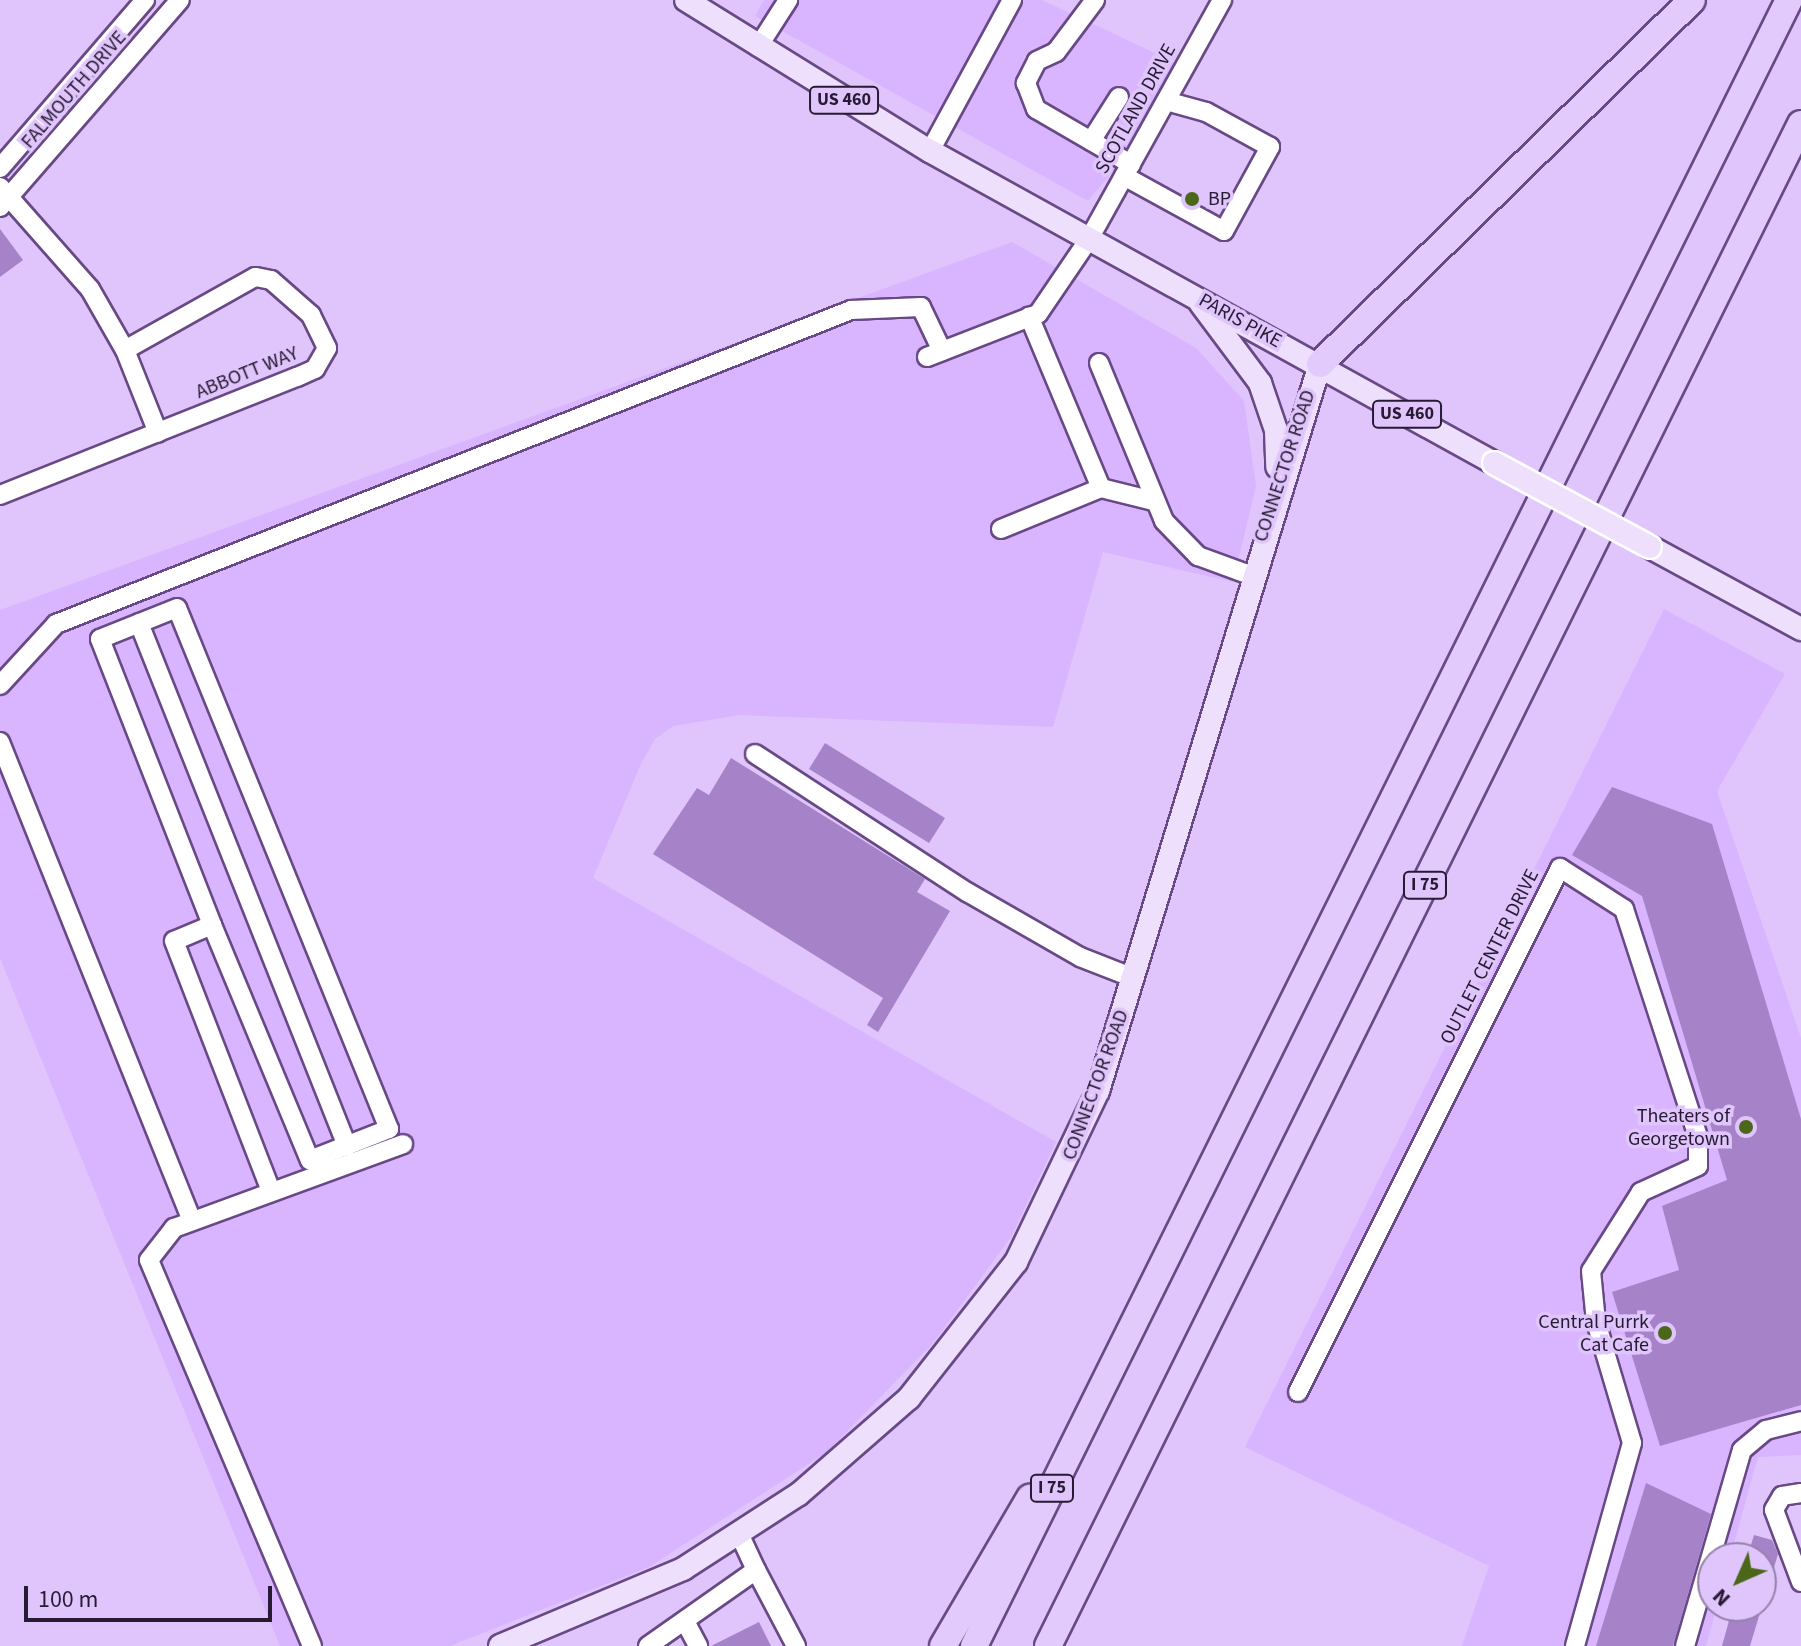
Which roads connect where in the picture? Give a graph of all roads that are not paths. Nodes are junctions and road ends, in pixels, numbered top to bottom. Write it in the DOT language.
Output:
graph roads {
  1 [pos="145,0"];
  2 [pos="180,0"];
  3 [pos="686,0"];
  4 [pos="788,0"];
  5 [pos="1012,0"];
  6 [pos="1095,0"];
  7 [pos="1222,0"];
  8 [pos="1692,0"];
  9 [pos="1789,0"];
  10 [pos="758,47"];
  11 [pos="1119,97"];
  12 [pos="1166,101"];
  13 [pos="1801,124"];
  14 [pos="1091,141"];
  15 [pos="930,151"];
  16 [pos="0,168"];
  17 [pos="1127,170"];
  18 [pos="4,197"];
  19 [pos="1089,239"];
  20 [pos="1196,297"];
  21 [pos="1029,316"];
  22 [pos="125,350"];
  23 [pos="1099,363"];
  24 [pos="1320,364"];
  25 [pos="158,433"];
  26 [pos="1278,486"];
  27 [pos="1101,488"];
  28 [pos="0,495"];
  29 [pos="1153,501"];
  30 [pos="1001,529"];
  31 [pos="1250,575"];
  32 [pos="139,623"];
  33 [pos="1801,629"];
  34 [pos="0,685"];
  35 [pos="0,742"];
  36 [pos="755,754"];
  37 [pos="212,925"];
  38 [pos="1134,978"];
  39 [pos="403,1144"];
  40 [pos="347,1146"];
  41 [pos="271,1191"];
  42 [pos="192,1221"];
  43 [pos="1131,1330"];
  44 [pos="1298,1392"];
  45 [pos="1801,1421"];
  46 [pos="1801,1493"];
  47 [pos="740,1535"];
  48 [pos="756,1570"];
  49 [pos="1801,1582"];
  50 [pos="687,1625"];
  51 [pos="312,1646"];
  52 [pos="500,1646"];
  53 [pos="648,1646"];
  54 [pos="698,1646"];
  55 [pos="796,1646"];
  56 [pos="943,1646"];
  57 [pos="974,1646"];
  58 [pos="1050,1646"];
  59 [pos="1575,1646"];
  60 [pos="1685,1646"];
  1 -- 16 [label="street, FALMOUTH DRIVE"];
  2 -- 18 [label="street, FALMOUTH DRIVE"];
  3 -- 10 [label="main road, PARIS PIKE / US 460"];
  4 -- 10 [label="street"];
  5 -- 15 [label="street"];
  6 -- 14 [label="street"];
  7 -- 12 [label="street, SCOTLAND DRIVE"];
  8 -- 24 [label="highway"];
  9 -- 43 [label="highway, I 75"];
  10 -- 15 [label="main road, PARIS PIKE / US 460"];
  11 -- 14 [label="street"];
  12 -- 17 [label="street, SCOTLAND DRIVE"];
  12 -- 17 [label="street"];
  13 -- 58 [label="highway, I 75"];
  14 -- 17 [label="street"];
  15 -- 19 [label="main road, PARIS PIKE / US 460"];
  17 -- 19 [label="street, SCOTLAND DRIVE"];
  18 -- 22 [label="street"];
  19 -- 20 [label="main road, PARIS PIKE / US 460"];
  19 -- 21 [label="street, SCOTLAND DRIVE"];
  20 -- 24 [label="main road, PARIS PIKE / US 460"];
  20 -- 26 [label="main road"];
  21 -- 27 [label="street"];
  21 -- 34 [label="street"];
  22 -- 25 [label="street"];
  22 -- 25 [label="street, ABBOTT WAY"];
  23 -- 29 [label="street"];
  24 -- 26 [label="main road, CONNECTOR ROAD"];
  24 -- 33 [label="main road, PARIS PIKE / US 460, bridge"];
  25 -- 28 [label="street"];
  26 -- 31 [label="main road, CONNECTOR ROAD"];
  27 -- 29 [label="street"];
  27 -- 30 [label="street"];
  29 -- 31 [label="street"];
  31 -- 38 [label="main road, CONNECTOR ROAD"];
  32 -- 37 [label="street"];
  32 -- 40 [label="street"];
  32 -- 40 [label="street"];
  35 -- 42 [label="street"];
  36 -- 38 [label="street"];
  37 -- 40 [label="street"];
  37 -- 41 [label="street"];
  38 -- 47 [label="main road, CONNECTOR ROAD"];
  39 -- 41 [label="street"];
  41 -- 42 [label="street"];
  42 -- 51 [label="street"];
  43 -- 56 [label="highway"];
  43 -- 57 [label="highway, I 75"];
  44 -- 59 [label="street, OUTLET CENTER DRIVE"];
  45 -- 60 [label="street"];
  46 -- 49 [label="street"];
  47 -- 48 [label="street"];
  47 -- 52 [label="main road, CONNECTOR ROAD"];
  48 -- 50 [label="street"];
  48 -- 55 [label="street"];
  50 -- 53 [label="street"];
  50 -- 54 [label="street"];
}
